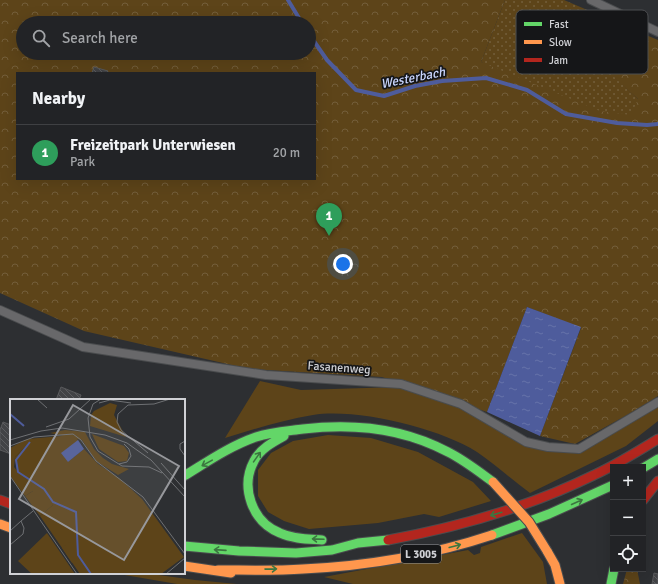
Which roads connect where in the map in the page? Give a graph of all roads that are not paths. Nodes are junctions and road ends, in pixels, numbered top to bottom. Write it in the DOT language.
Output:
graph roads {
  1 [pos="592,0"];
  2 [pos="613,10"];
  3 [pos="648,27"];
  4 [pos="658,32"];
  5 [pos="0,310"];
  6 [pos="658,402"];
  7 [pos="295,430"];
  8 [pos="658,439"];
  9 [pos="658,459"];
  10 [pos="646,466"];
  11 [pos="185,475"];
  12 [pos="658,481"];
  13 [pos="610,486"];
  14 [pos="0,496"];
  15 [pos="646,496"];
  16 [pos="10,498"];
  17 [pos="0,500"];
  18 [pos="10,504"];
  19 [pos="0,524"];
  20 [pos="10,528"];
  21 [pos="356,544"];
  22 [pos="185,546"];
  23 [pos="185,566"];
  24 [pos="218,570"];
  25 [pos="613,572"];
  26 [pos="272,580"];
  27 [pos="560,584"];
  28 [pos="611,584"];
  1 -- 2 [label="lane"];
  3 -- 4 [label="lane"];
  5 -- 6 [label="lane, Fasanenweg"];
  7 -- 11 [label="highway, one-way"];
  21 -- 7 [label="highway, one-way"];
  7 -- 27 [label="highway, bridge"];
  8 -- 21 [label="highway, L 3005, one-way"];
  9 -- 10 [label="highway"];
  12 -- 15 [label="highway"];
  24 -- 13 [label="highway, L 3005, one-way"];
  14 -- 16 [label="highway"];
  17 -- 18 [label="highway"];
  19 -- 20 [label="highway"];
  21 -- 22 [label="highway, L 3005, one-way"];
  23 -- 24 [label="highway, L 3005"];
  24 -- 26 [label="highway"];
  25 -- 28 [label="highway"];
}
